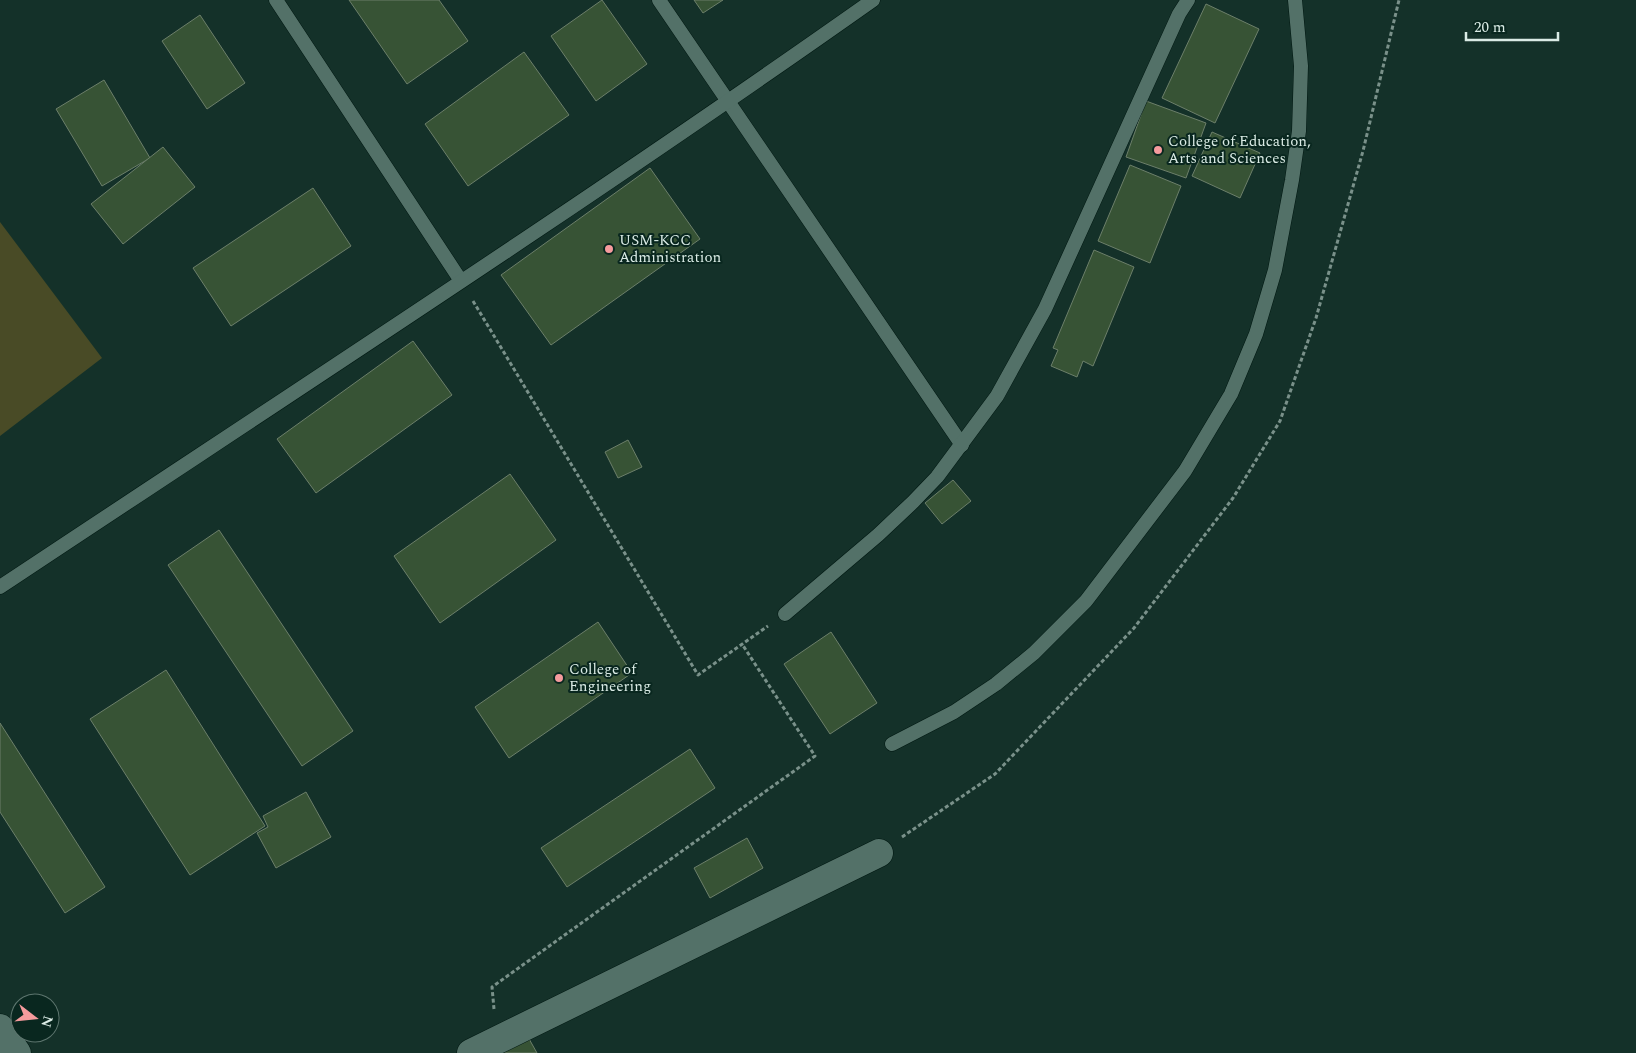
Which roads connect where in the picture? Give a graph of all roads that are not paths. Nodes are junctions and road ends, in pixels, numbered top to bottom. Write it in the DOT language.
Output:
graph roads {
  1 [pos="276,0"];
  2 [pos="659,0"];
  3 [pos="873,0"];
  4 [pos="1188,0"];
  5 [pos="1295,0"];
  6 [pos="728,101"];
  7 [pos="461,281"];
  8 [pos="962,445"];
  9 [pos="0,587"];
  10 [pos="785,614"];
  11 [pos="892,744"];
  12 [pos="879,853"];
  13 [pos="0,1028"];
  14 [pos="17,1053"];
  15 [pos="471,1053"];
  1 -- 7 [label="lane"];
  2 -- 6 [label="lane"];
  3 -- 6 [label="lane"];
  4 -- 8 [label="lane"];
  5 -- 11 [label="lane"];
  6 -- 7 [label="lane"];
  6 -- 8 [label="lane"];
  7 -- 9 [label="lane"];
  8 -- 10 [label="lane"];
  12 -- 15 [label="street"];
  13 -- 14 [label="street"];
}
